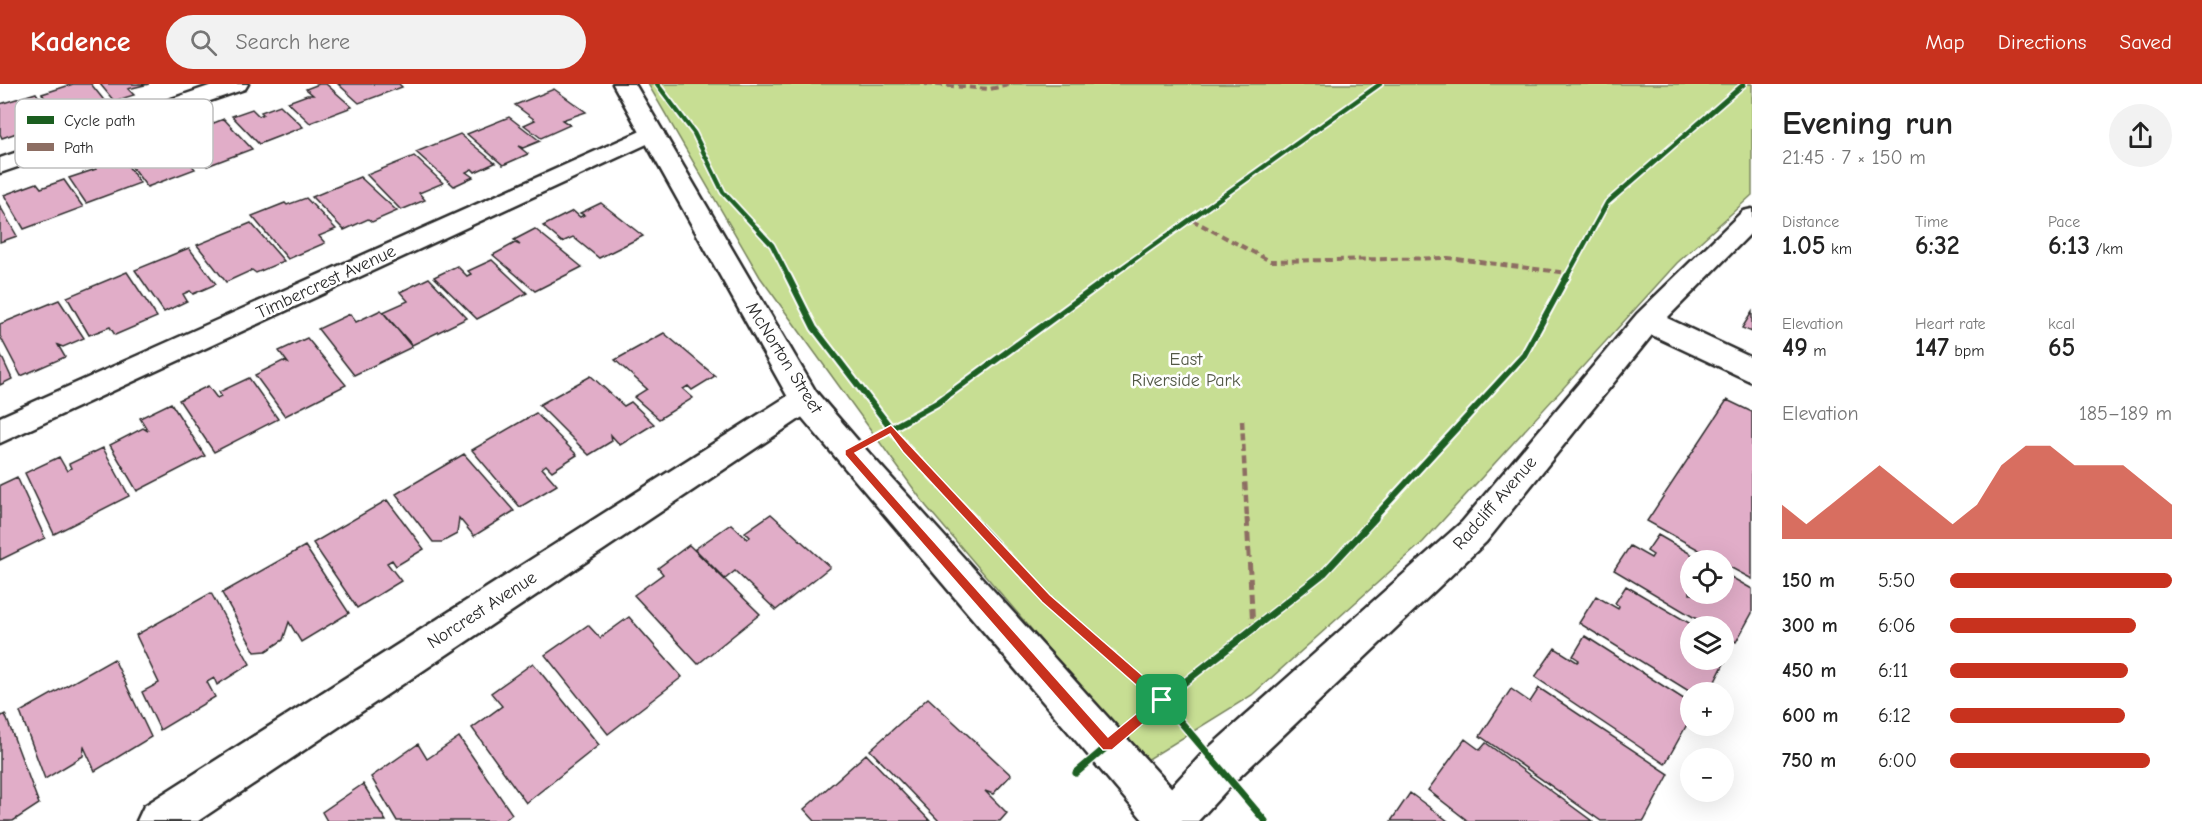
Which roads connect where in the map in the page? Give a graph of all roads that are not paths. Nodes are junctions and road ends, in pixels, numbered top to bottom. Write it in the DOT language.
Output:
graph roads {
  1 [pos="237,84"];
  2 [pos="624,84"];
  3 [pos="194,99"];
  4 [pos="652,133"];
  5 [pos="15,161"];
  6 [pos="0,166"];
  7 [pos="1752,217"];
  8 [pos="1647,321"];
  9 [pos="1752,371"];
  10 [pos="806,400"];
  11 [pos="0,431"];
  12 [pos="1171,820"];
  13 [pos="159,821"];
  1 -- 3 [label="street"];
  2 -- 4 [label="street, McNorton Street"];
  4 -- 10 [label="street, McNorton Street"];
  4 -- 11 [label="street, Timbercrest Avenue"];
  5 -- 6 [label="street"];
  7 -- 8 [label="street, Radcliff Avenue"];
  8 -- 9 [label="street"];
  8 -- 12 [label="street, Radcliff Avenue"];
  10 -- 12 [label="street, McNorton Street"];
  10 -- 13 [label="street, Norcrest Avenue"];
}
